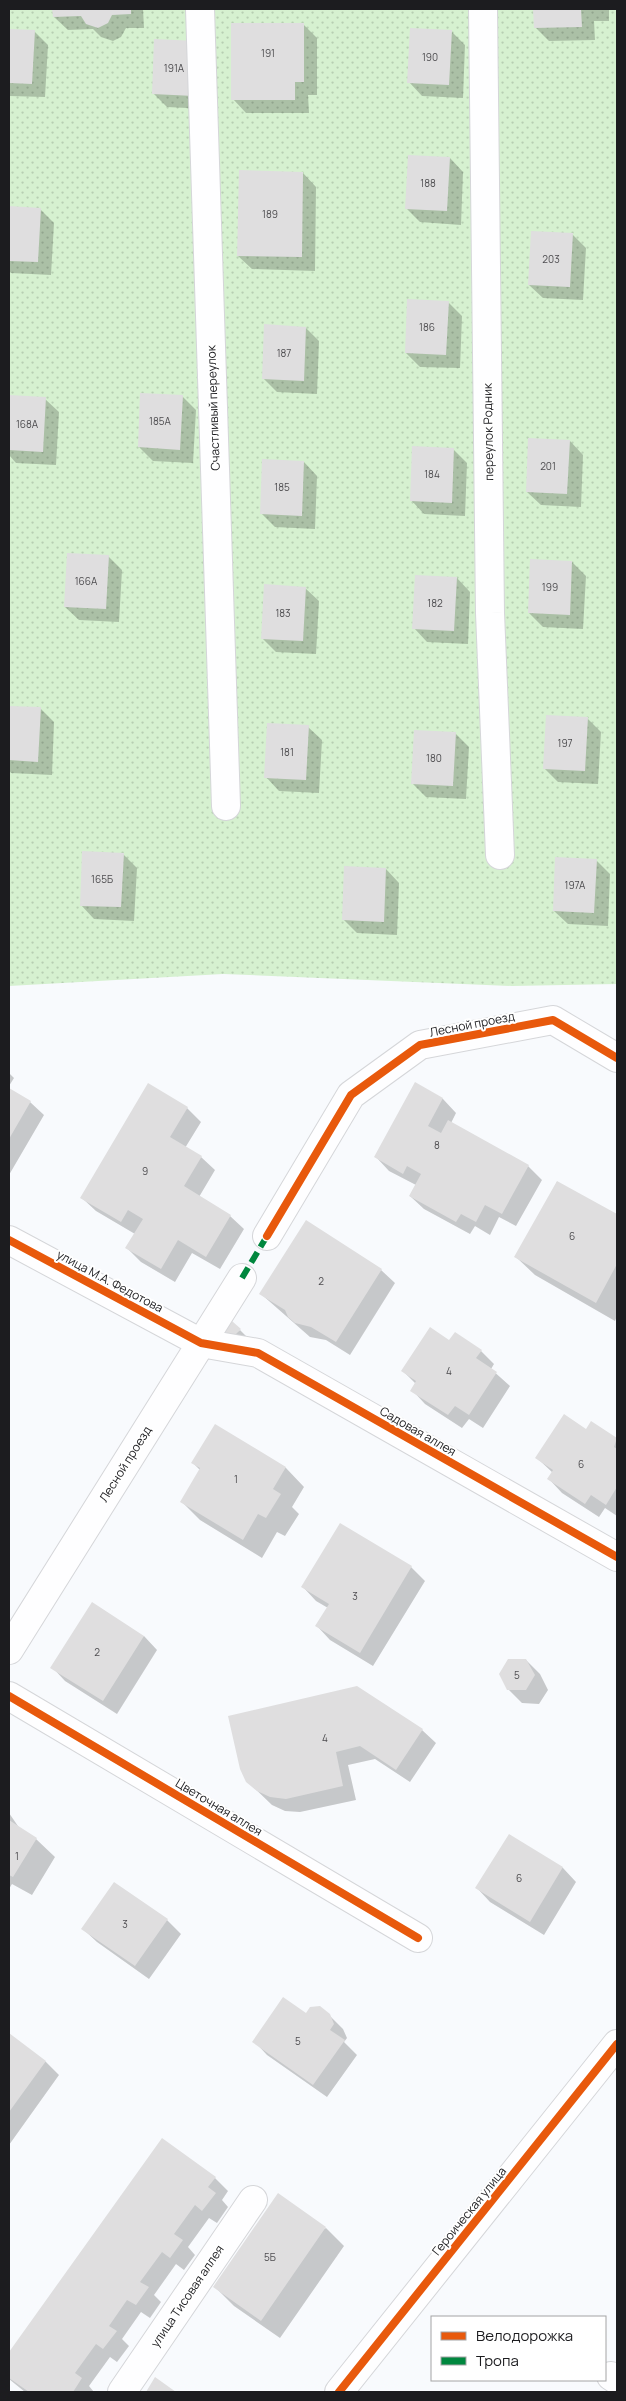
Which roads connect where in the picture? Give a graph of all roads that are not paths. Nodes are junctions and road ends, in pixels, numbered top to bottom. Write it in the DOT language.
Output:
graph roads {
  1 [pos="200,9"];
  2 [pos="483,9"];
  3 [pos="226,806"];
  4 [pos="500,856"];
  5 [pos="617,1058"];
  6 [pos="267,1236"];
  7 [pos="9,1240"];
  8 [pos="242,1278"];
  9 [pos="201,1343"];
  10 [pos="617,1557"];
  11 [pos="9,1650"];
  12 [pos="9,1696"];
  13 [pos="418,1938"];
  14 [pos="617,2044"];
  15 [pos="253,2200"];
  16 [pos="122,2392"];
  17 [pos="339,2392"];
  1 -- 3 [label="street, Счастливый переулок"];
  2 -- 4 [label="street, переулок Родник"];
  5 -- 6 [label="street, Лесной проезд"];
  7 -- 9 [label="street, улица М.А. Федотова"];
  8 -- 9 [label="street, Лесной проезд"];
  9 -- 10 [label="street, Садовая аллея"];
  9 -- 11 [label="street, Лесной проезд"];
  12 -- 13 [label="street, Цветочная аллея"];
  14 -- 17 [label="street, Героическая улица"];
  15 -- 16 [label="street, улица Тисовая аллея"];
}
